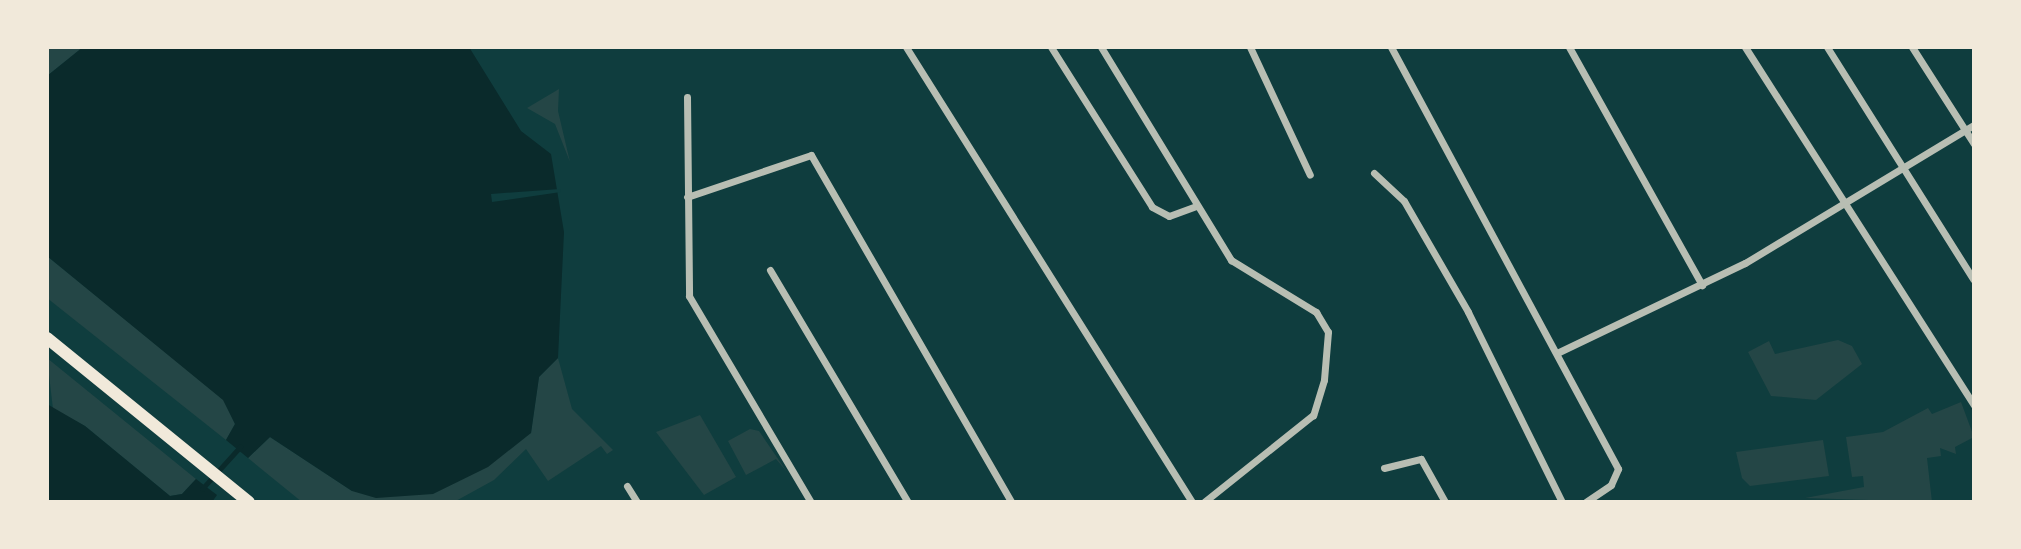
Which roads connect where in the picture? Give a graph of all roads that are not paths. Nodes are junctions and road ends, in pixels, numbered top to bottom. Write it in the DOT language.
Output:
graph roads {
  1 [pos="906,47"];
  2 [pos="1051,47"];
  3 [pos="1101,47"];
  4 [pos="1250,47"];
  5 [pos="1391,47"];
  6 [pos="1569,47"];
  7 [pos="1745,47"];
  8 [pos="1827,47"];
  9 [pos="1912,47"];
  10 [pos="687,97"];
  11 [pos="1974,125"];
  12 [pos="1965,130"];
  13 [pos="1974,144"];
  14 [pos="1904,168"];
  15 [pos="1374,173"];
  16 [pos="1310,176"];
  17 [pos="687,197"];
  18 [pos="1844,205"];
  19 [pos="1196,206"];
  20 [pos="770,270"];
  21 [pos="1974,280"];
  22 [pos="1702,285"];
  23 [pos="47,338"];
  24 [pos="1559,352"];
  25 [pos="1974,405"];
  26 [pos="1384,468"];
  27 [pos="627,486"];
  28 [pos="245,498"];
  29 [pos="637,502"];
  30 [pos="811,502"];
  31 [pos="908,502"];
  32 [pos="1011,502"];
  33 [pos="1192,502"];
  34 [pos="1204,502"];
  35 [pos="1444,502"];
  36 [pos="1562,502"];
  37 [pos="1587,502"];
  1 -- 33 [label="street"];
  2 -- 19 [label="street"];
  3 -- 19 [label="street"];
  4 -- 16 [label="street"];
  5 -- 24 [label="street"];
  6 -- 22 [label="street"];
  7 -- 18 [label="street"];
  8 -- 14 [label="street"];
  9 -- 12 [label="street"];
  10 -- 17 [label="street"];
  11 -- 12 [label="street"];
  12 -- 13 [label="street"];
  12 -- 14 [label="street"];
  14 -- 18 [label="street"];
  14 -- 21 [label="street"];
  15 -- 36 [label="street"];
  17 -- 30 [label="street"];
  17 -- 32 [label="street"];
  18 -- 22 [label="street"];
  18 -- 25 [label="street"];
  19 -- 34 [label="street"];
  20 -- 31 [label="street"];
  22 -- 24 [label="street"];
  23 -- 28 [label="main road"];
  24 -- 37 [label="street"];
  26 -- 35 [label="street"];
  27 -- 29 [label="street"];
}
